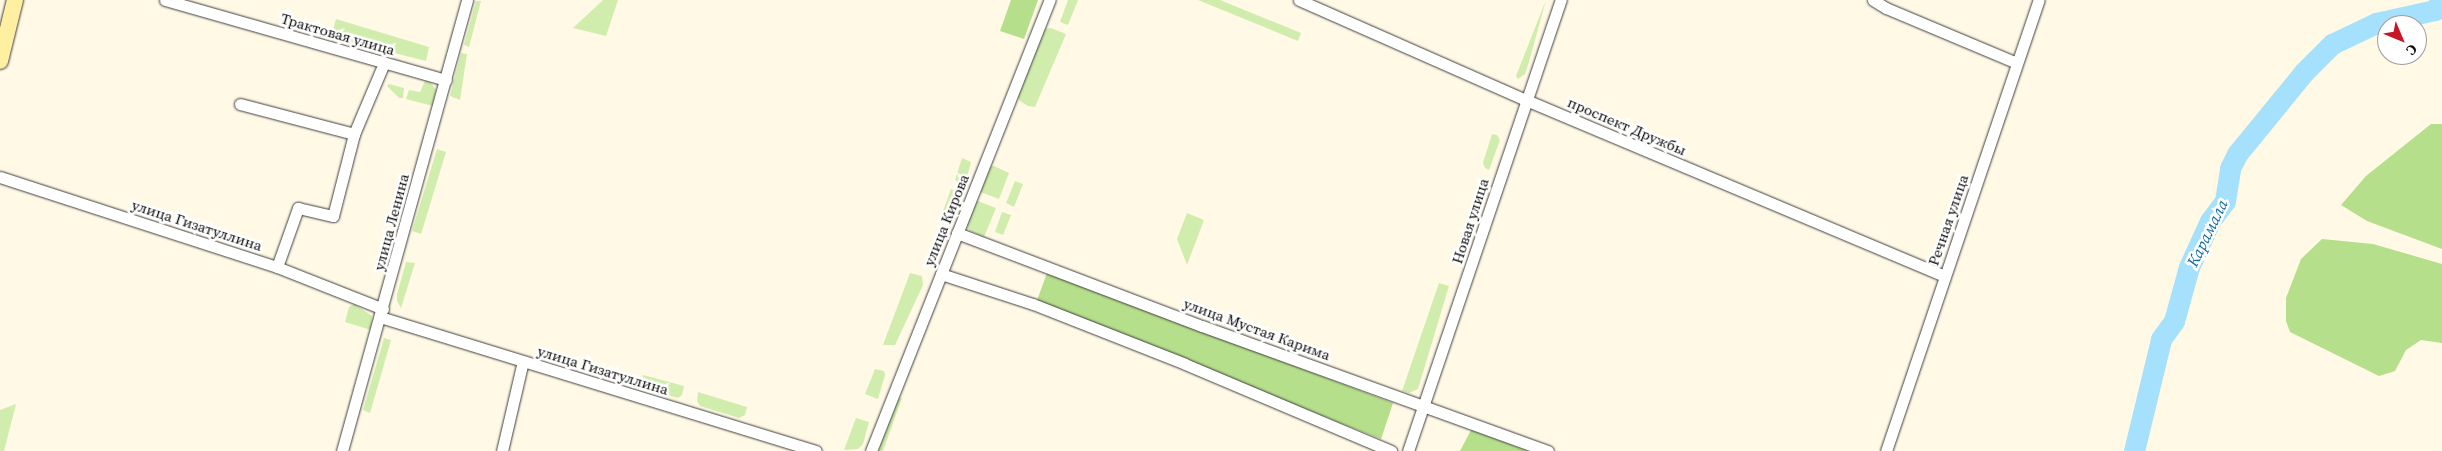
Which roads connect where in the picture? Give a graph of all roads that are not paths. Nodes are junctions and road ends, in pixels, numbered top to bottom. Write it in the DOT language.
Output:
graph roads {
  1 [pos="15,0"];
  2 [pos="165,0"];
  3 [pos="467,0"];
  4 [pos="1050,0"];
  5 [pos="1299,0"];
  6 [pos="1561,0"];
  7 [pos="1873,0"];
  8 [pos="2039,0"];
  9 [pos="0,61"];
  10 [pos="384,63"];
  11 [pos="2017,63"];
  12 [pos="446,80"];
  13 [pos="1526,100"];
  14 [pos="240,104"];
  15 [pos="354,134"];
  16 [pos="0,177"];
  17 [pos="957,233"];
  18 [pos="277,267"];
  19 [pos="941,274"];
  20 [pos="1944,276"];
  21 [pos="382,313"];
  22 [pos="523,361"];
  23 [pos="1424,405"];
  24 [pos="342,451"];
  25 [pos="502,451"];
  26 [pos="816,451"];
  27 [pos="870,451"];
  28 [pos="1391,451"];
  29 [pos="1408,451"];
  30 [pos="1548,451"];
  31 [pos="1886,451"];
  1 -- 9 [label="main road"];
  2 -- 10 [label="street, Трактовая улица"];
  3 -- 12 [label="street, улица Ленина"];
  4 -- 17 [label="street, улица Кирова"];
  5 -- 13 [label="street, проспект Дружбы"];
  6 -- 13 [label="street, Новая улица"];
  7 -- 11 [label="street"];
  8 -- 11 [label="street, Речная улица"];
  10 -- 12 [label="street, Трактовая улица"];
  10 -- 15 [label="street"];
  11 -- 20 [label="street, Речная улица"];
  12 -- 21 [label="street, улица Ленина"];
  13 -- 20 [label="street, проспект Дружбы"];
  13 -- 23 [label="street, Новая улица"];
  14 -- 15 [label="street"];
  15 -- 18 [label="street"];
  16 -- 18 [label="street, улица Гизатуллина"];
  17 -- 19 [label="street, улица Кирова"];
  17 -- 23 [label="street, улица Мустая Карима"];
  18 -- 21 [label="street, улица Гизатуллина"];
  19 -- 27 [label="street, улица Кирова"];
  19 -- 28 [label="street"];
  20 -- 31 [label="street, Речная улица"];
  21 -- 22 [label="street, улица Гизатуллина"];
  21 -- 24 [label="street, улица Ленина"];
  22 -- 25 [label="street"];
  22 -- 26 [label="street, улица Гизатуллина"];
  23 -- 29 [label="street, Новая улица"];
  23 -- 30 [label="street, улица Мустая Карима"];
}
